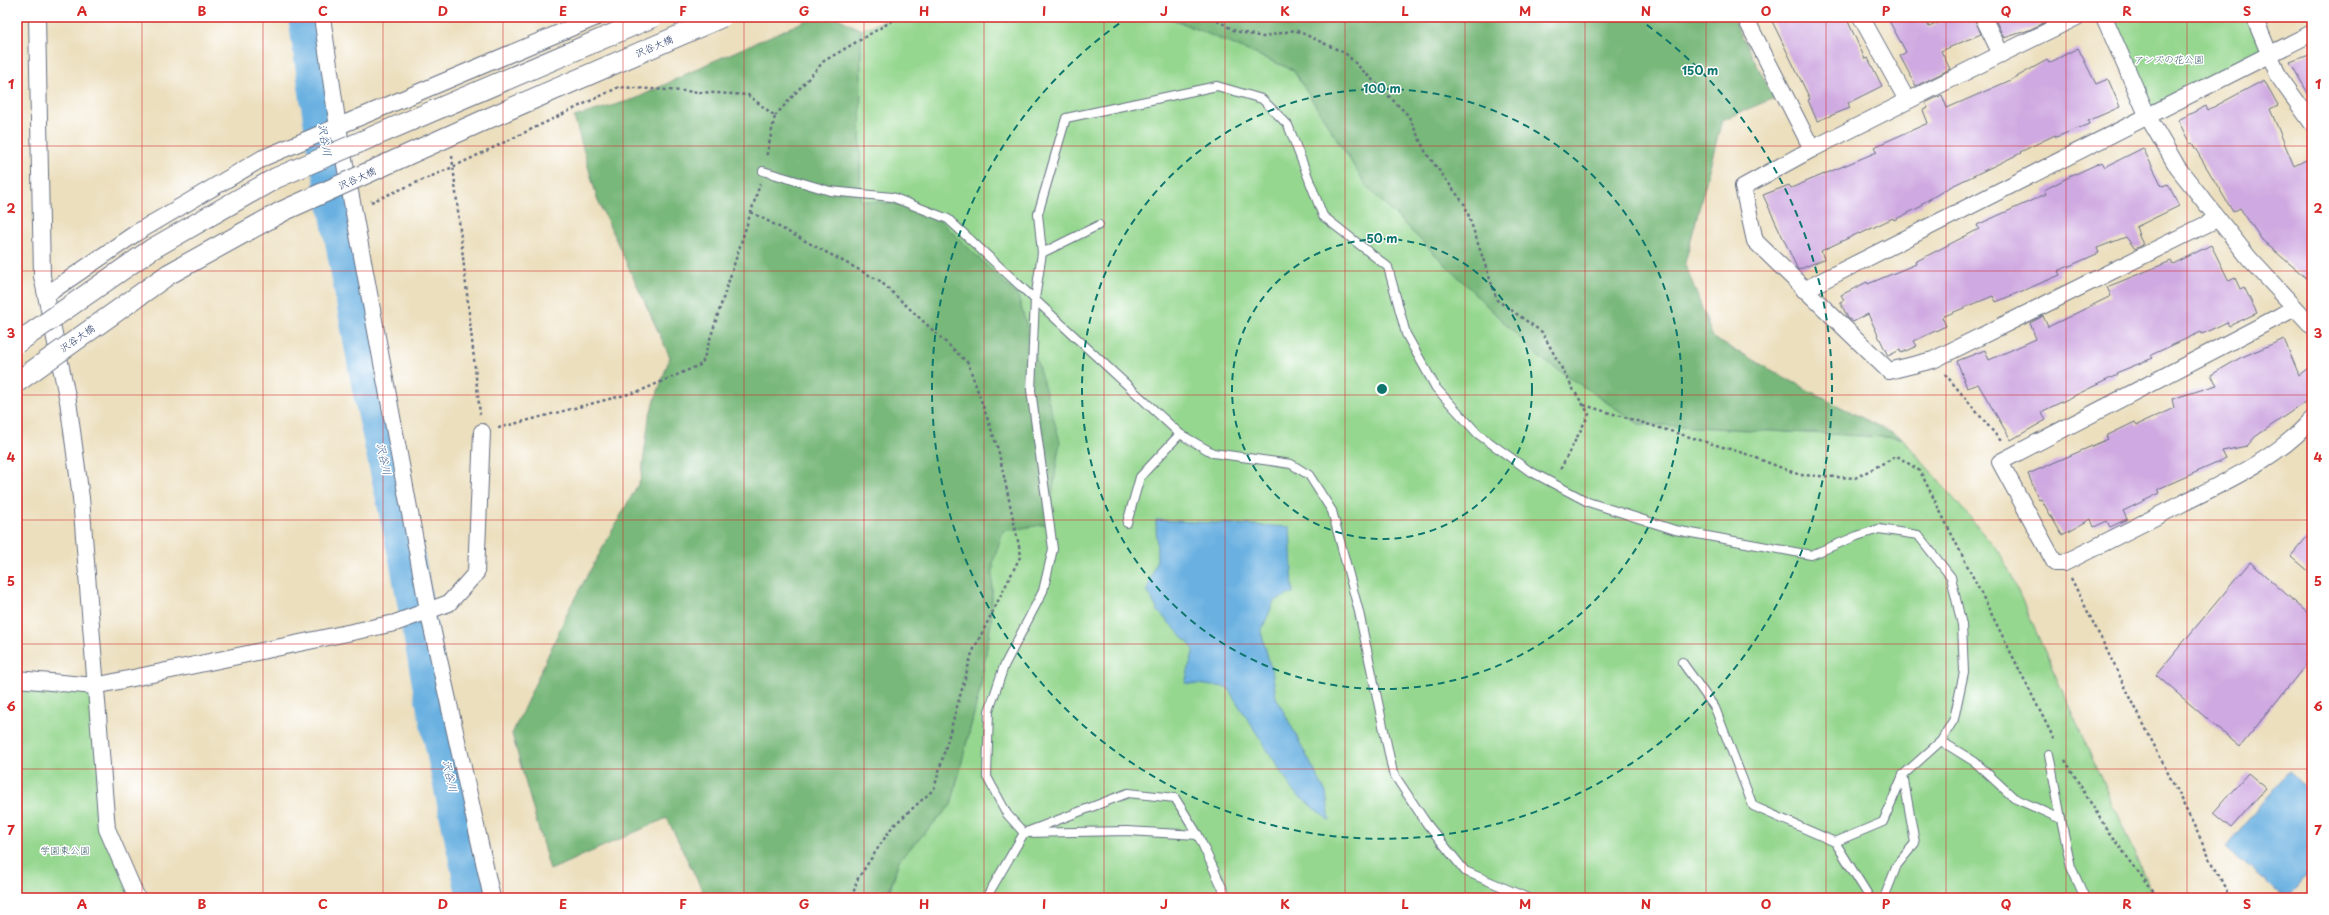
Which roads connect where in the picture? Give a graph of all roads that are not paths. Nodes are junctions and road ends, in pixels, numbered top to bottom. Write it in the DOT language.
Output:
graph roads {
  1 [pos="37,17"];
  2 [pos="322,17"];
  3 [pos="597,17"];
  4 [pos="653,17"];
  5 [pos="722,17"];
  6 [pos="1745,17"];
  7 [pos="1861,17"];
  8 [pos="1983,17"];
  9 [pos="2077,17"];
  10 [pos="2104,17"];
  11 [pos="2254,17"];
  12 [pos="2312,33"];
  13 [pos="2001,54"];
  14 [pos="2270,55"];
  15 [pos="1906,100"];
  16 [pos="2148,117"];
  17 [pos="2312,124"];
  18 [pos="338,127"];
  19 [pos="1812,149"];
  20 [pos="763,171"];
  21 [pos="2217,219"];
  22 [pos="1099,225"];
  23 [pos="1042,253"];
  24 [pos="1804,290"];
  25 [pos="46,295"];
  26 [pos="1034,299"];
  27 [pos="2295,308"];
  28 [pos="2312,326"];
  29 [pos="17,343"];
  30 [pos="17,382"];
  31 [pos="2312,419"];
  32 [pos="482,432"];
  33 [pos="1180,434"];
  34 [pos="1127,522"];
  35 [pos="428,610"];
  36 [pos="1682,662"];
  37 [pos="17,678"];
  38 [pos="95,686"];
  39 [pos="1941,741"];
  40 [pos="2049,754"];
  41 [pos="1903,775"];
  42 [pos="2061,819"];
  43 [pos="1024,833"];
  44 [pos="1198,835"];
  45 [pos="1835,842"];
  46 [pos="137,898"];
  47 [pos="492,898"];
  48 [pos="986,898"];
  49 [pos="1227,898"];
  50 [pos="1528,898"];
  51 [pos="1870,898"];
  52 [pos="1884,898"];
  53 [pos="2084,898"];
  1 -- 25 [label="street"];
  2 -- 18 [label="street"];
  3 -- 18 [label="street"];
  4 -- 29 [label="street, bridge"];
  5 -- 30 [label="street, 沢谷大橋, bridge"];
  6 -- 19 [label="street"];
  7 -- 15 [label="street"];
  8 -- 13 [label="street"];
  9 -- 13 [label="street"];
  10 -- 16 [label="street"];
  11 -- 14 [label="street"];
  12 -- 14 [label="street"];
  13 -- 15 [label="street"];
  14 -- 16 [label="street"];
  14 -- 17 [label="street"];
  15 -- 19 [label="street"];
  16 -- 21 [label="street"];
  16 -- 24 [label="street"];
  18 -- 25 [label="street"];
  18 -- 35 [label="street"];
  19 -- 24 [label="street"];
  20 -- 26 [label="lane"];
  21 -- 24 [label="street"];
  21 -- 27 [label="street"];
  22 -- 23 [label="lane"];
  23 -- 26 [label="lane"];
  23 -- 39 [label="lane"];
  25 -- 38 [label="street"];
  26 -- 33 [label="lane"];
  26 -- 43 [label="lane"];
  27 -- 28 [label="street"];
  27 -- 31 [label="street"];
  32 -- 35 [label="street"];
  33 -- 34 [label="lane"];
  33 -- 50 [label="lane"];
  35 -- 38 [label="street"];
  35 -- 47 [label="street"];
  36 -- 45 [label="lane"];
  37 -- 38 [label="street"];
  38 -- 46 [label="street"];
  39 -- 41 [label="lane"];
  39 -- 42 [label="lane"];
  40 -- 42 [label="lane"];
  41 -- 45 [label="lane"];
  41 -- 52 [label="lane"];
  42 -- 53 [label="lane"];
  43 -- 44 [label="lane"];
  43 -- 44 [label="lane"];
  43 -- 48 [label="lane"];
  44 -- 49 [label="lane"];
  45 -- 51 [label="lane"];
}
